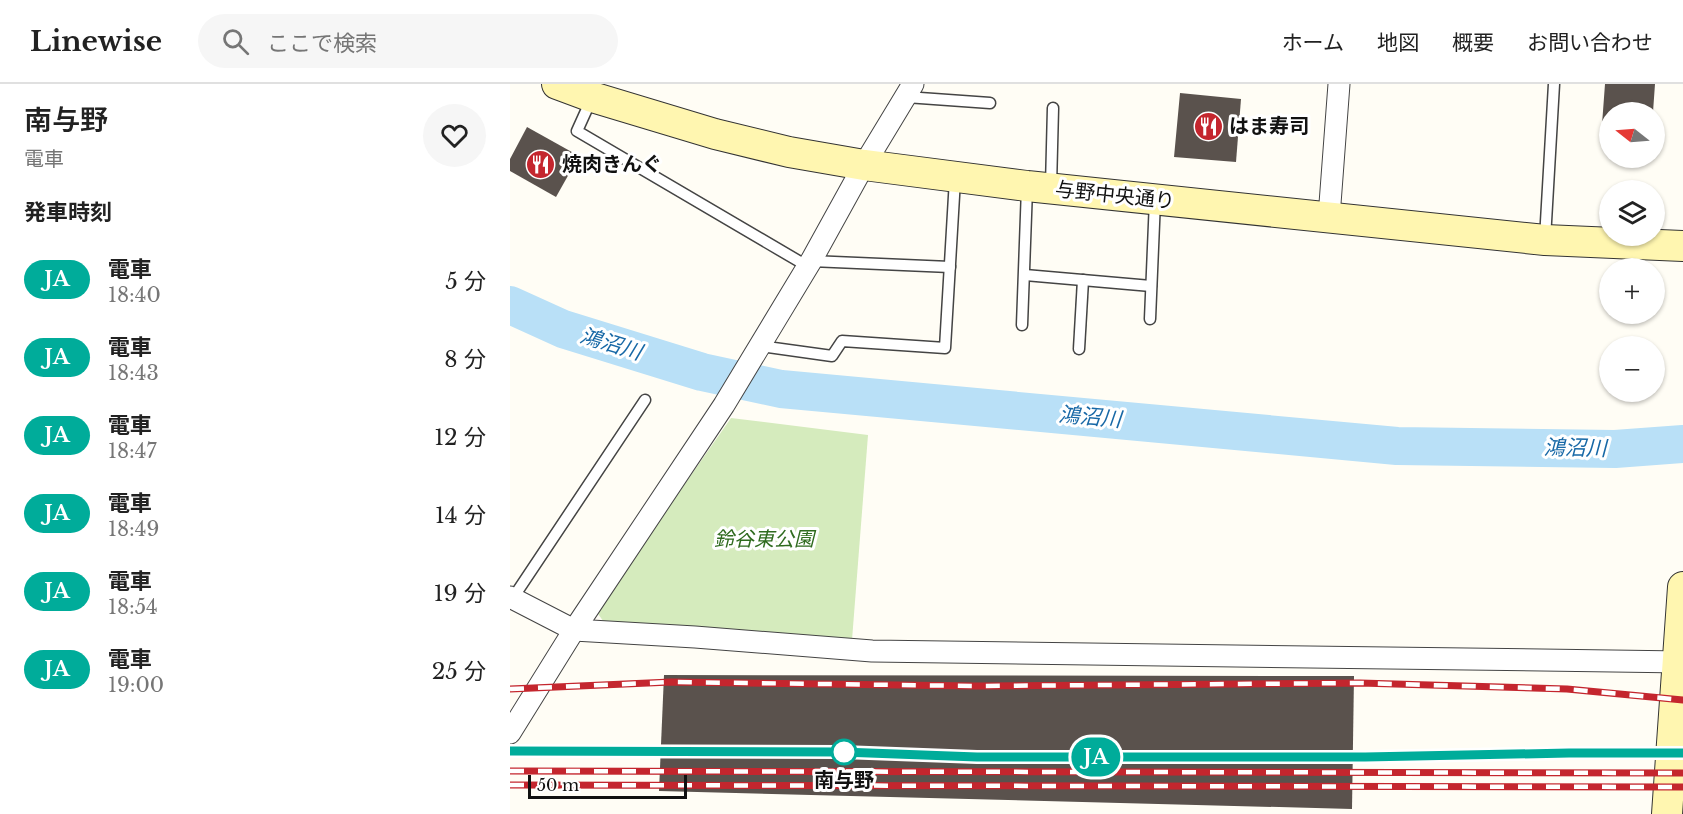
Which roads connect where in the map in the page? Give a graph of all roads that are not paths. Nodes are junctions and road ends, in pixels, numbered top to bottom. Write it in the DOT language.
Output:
graph roads {
  1 [pos="557,84"];
  2 [pos="1339,84"];
  3 [pos="1554,84"];
  4 [pos="909,91"];
  5 [pos="592,97"];
  6 [pos="990,103"];
  7 [pos="1053,108"];
  8 [pos="864,165"];
  9 [pos="956,177"];
  10 [pos="1039,187"];
  11 [pos="1155,200"];
  12 [pos="1329,217"];
  13 [pos="1545,240"];
  14 [pos="1683,246"];
  15 [pos="809,264"];
  16 [pos="950,267"];
  17 [pos="1025,275"];
  18 [pos="1083,280"];
  19 [pos="1151,286"];
  20 [pos="1150,319"];
  21 [pos="1022,325"];
  22 [pos="1079,349"];
  23 [pos="757,352"];
  24 [pos="645,400"];
  25 [pos="1683,586"];
  26 [pos="512,597"];
  27 [pos="574,630"];
  28 [pos="1680,675"];
  29 [pos="510,733"];
  30 [pos="1673,811"];
  1 -- 5 [label="street, 与野中央通り"];
  2 -- 12 [label="street"];
  3 -- 13 [label="lane"];
  4 -- 6 [label="lane"];
  4 -- 8 [label="street"];
  5 -- 8 [label="street, 与野中央通り"];
  5 -- 15 [label="lane"];
  7 -- 10 [label="lane"];
  8 -- 9 [label="street, 与野中央通り"];
  8 -- 15 [label="street"];
  9 -- 10 [label="street, 与野中央通り"];
  9 -- 16 [label="lane"];
  10 -- 11 [label="street, 与野中央通り"];
  10 -- 17 [label="lane"];
  11 -- 12 [label="street, 与野中央通り"];
  11 -- 19 [label="lane"];
  12 -- 13 [label="street, 与野中央通り"];
  13 -- 14 [label="street, 与野中央通り"];
  15 -- 16 [label="lane"];
  15 -- 23 [label="street"];
  16 -- 23 [label="lane"];
  17 -- 18 [label="lane"];
  17 -- 21 [label="lane"];
  18 -- 19 [label="lane"];
  18 -- 22 [label="lane"];
  19 -- 20 [label="lane"];
  23 -- 27 [label="street"];
  24 -- 26 [label="lane"];
  25 -- 28 [label="street"];
  26 -- 27 [label="street"];
  27 -- 28 [label="street"];
  27 -- 29 [label="street"];
  28 -- 30 [label="street"];
}
